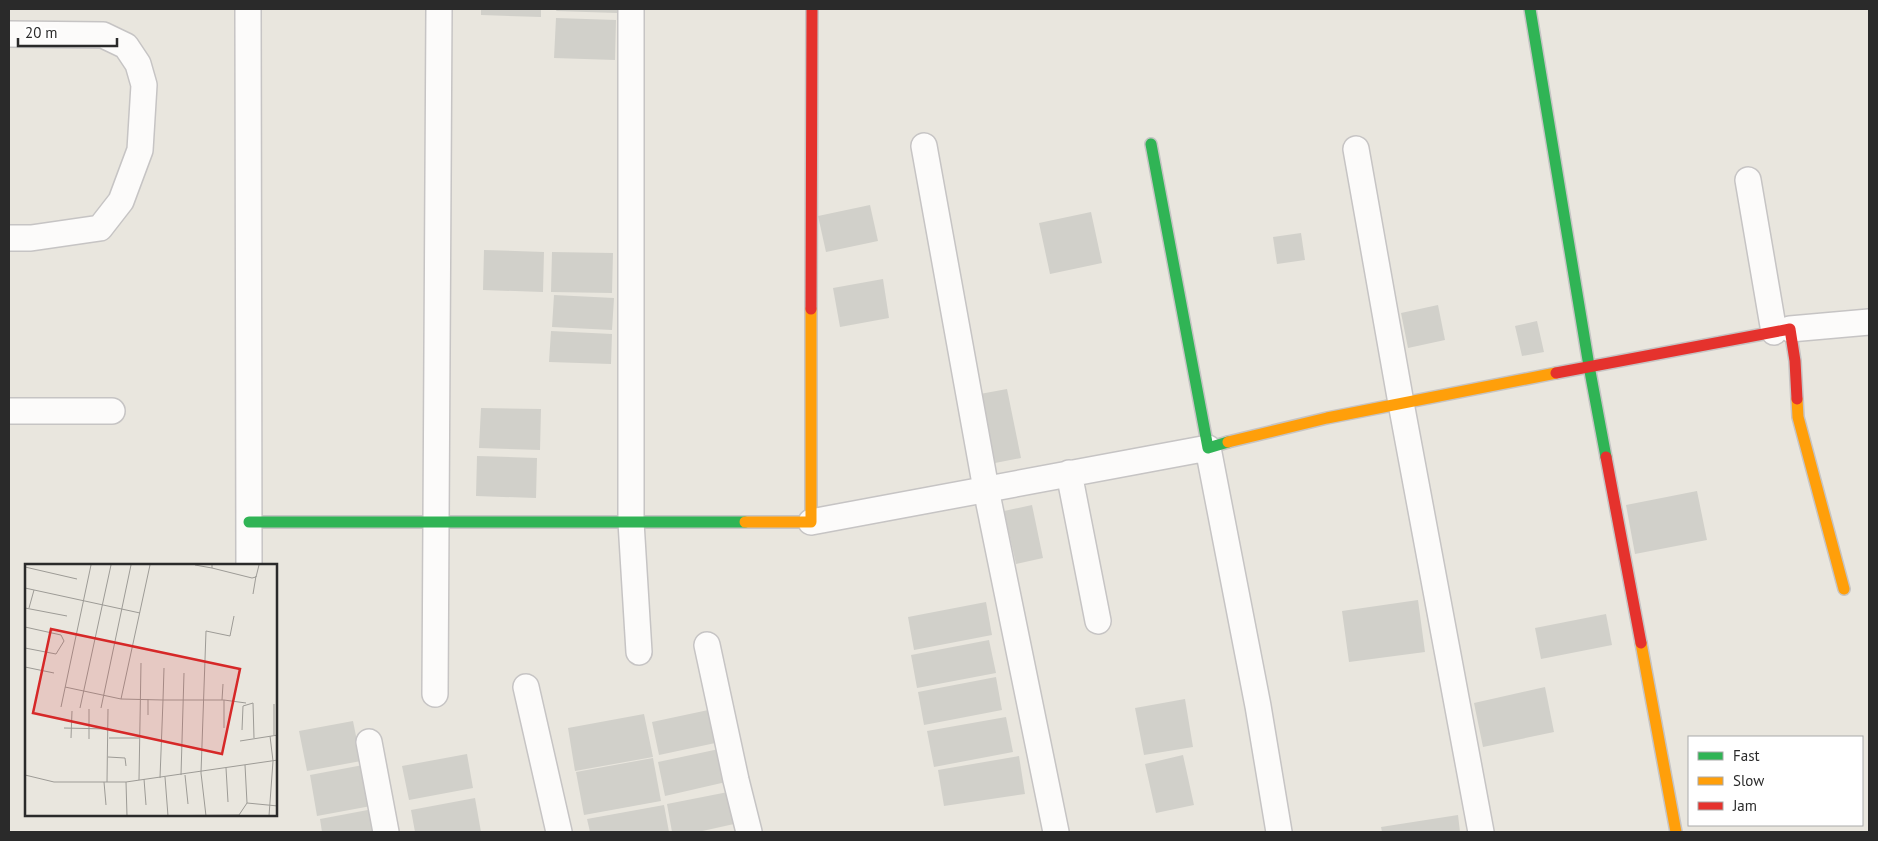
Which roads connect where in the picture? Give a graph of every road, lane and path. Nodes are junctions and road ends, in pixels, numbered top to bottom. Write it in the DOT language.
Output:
graph roads {
  1 [pos="248,9"];
  2 [pos="439,9"];
  3 [pos="631,9"];
  4 [pos="812,9"];
  5 [pos="1530,9"];
  6 [pos="9,34"];
  7 [pos="1151,144"];
  8 [pos="924,146"];
  9 [pos="1356,149"];
  10 [pos="1748,180"];
  11 [pos="9,238"];
  12 [pos="1869,322"];
  13 [pos="1782,331"];
  14 [pos="1589,366"];
  15 [pos="1401,403"];
  16 [pos="9,410"];
  17 [pos="112,411"];
  18 [pos="1208,448"];
  19 [pos="1069,473"];
  20 [pos="986,489"];
  21 [pos="249,522"];
  22 [pos="436,522"];
  23 [pos="632,522"];
  24 [pos="811,522"];
  25 [pos="249,564"];
  26 [pos="1844,589"];
  27 [pos="1098,621"];
  28 [pos="707,645"];
  29 [pos="639,652"];
  30 [pos="526,687"];
  31 [pos="435,694"];
  32 [pos="369,742"];
  33 [pos="386,832"];
  34 [pos="559,832"];
  35 [pos="750,832"];
  36 [pos="1056,832"];
  37 [pos="1280,832"];
  38 [pos="1482,832"];
  39 [pos="1676,832"];
  1 -- 21 [label="street"];
  2 -- 22 [label="street"];
  3 -- 23 [label="street"];
  4 -- 24 [label="street"];
  5 -- 14 [label="street"];
  6 -- 11 [label="street"];
  7 -- 18 [label="street"];
  8 -- 20 [label="street"];
  9 -- 15 [label="street"];
  10 -- 13 [label="street"];
  12 -- 13 [label="street"];
  13 -- 14 [label="street"];
  13 -- 26 [label="street"];
  14 -- 15 [label="street"];
  14 -- 39 [label="street"];
  15 -- 18 [label="street"];
  15 -- 38 [label="street"];
  16 -- 17 [label="street"];
  18 -- 19 [label="street"];
  18 -- 37 [label="street"];
  19 -- 20 [label="street"];
  19 -- 27 [label="street"];
  20 -- 24 [label="street"];
  20 -- 36 [label="street"];
  21 -- 22 [label="street"];
  21 -- 25 [label="street"];
  22 -- 23 [label="street"];
  22 -- 31 [label="street"];
  23 -- 24 [label="street"];
  23 -- 29 [label="street"];
  28 -- 35 [label="street"];
  30 -- 34 [label="street"];
  32 -- 33 [label="street"];
}
